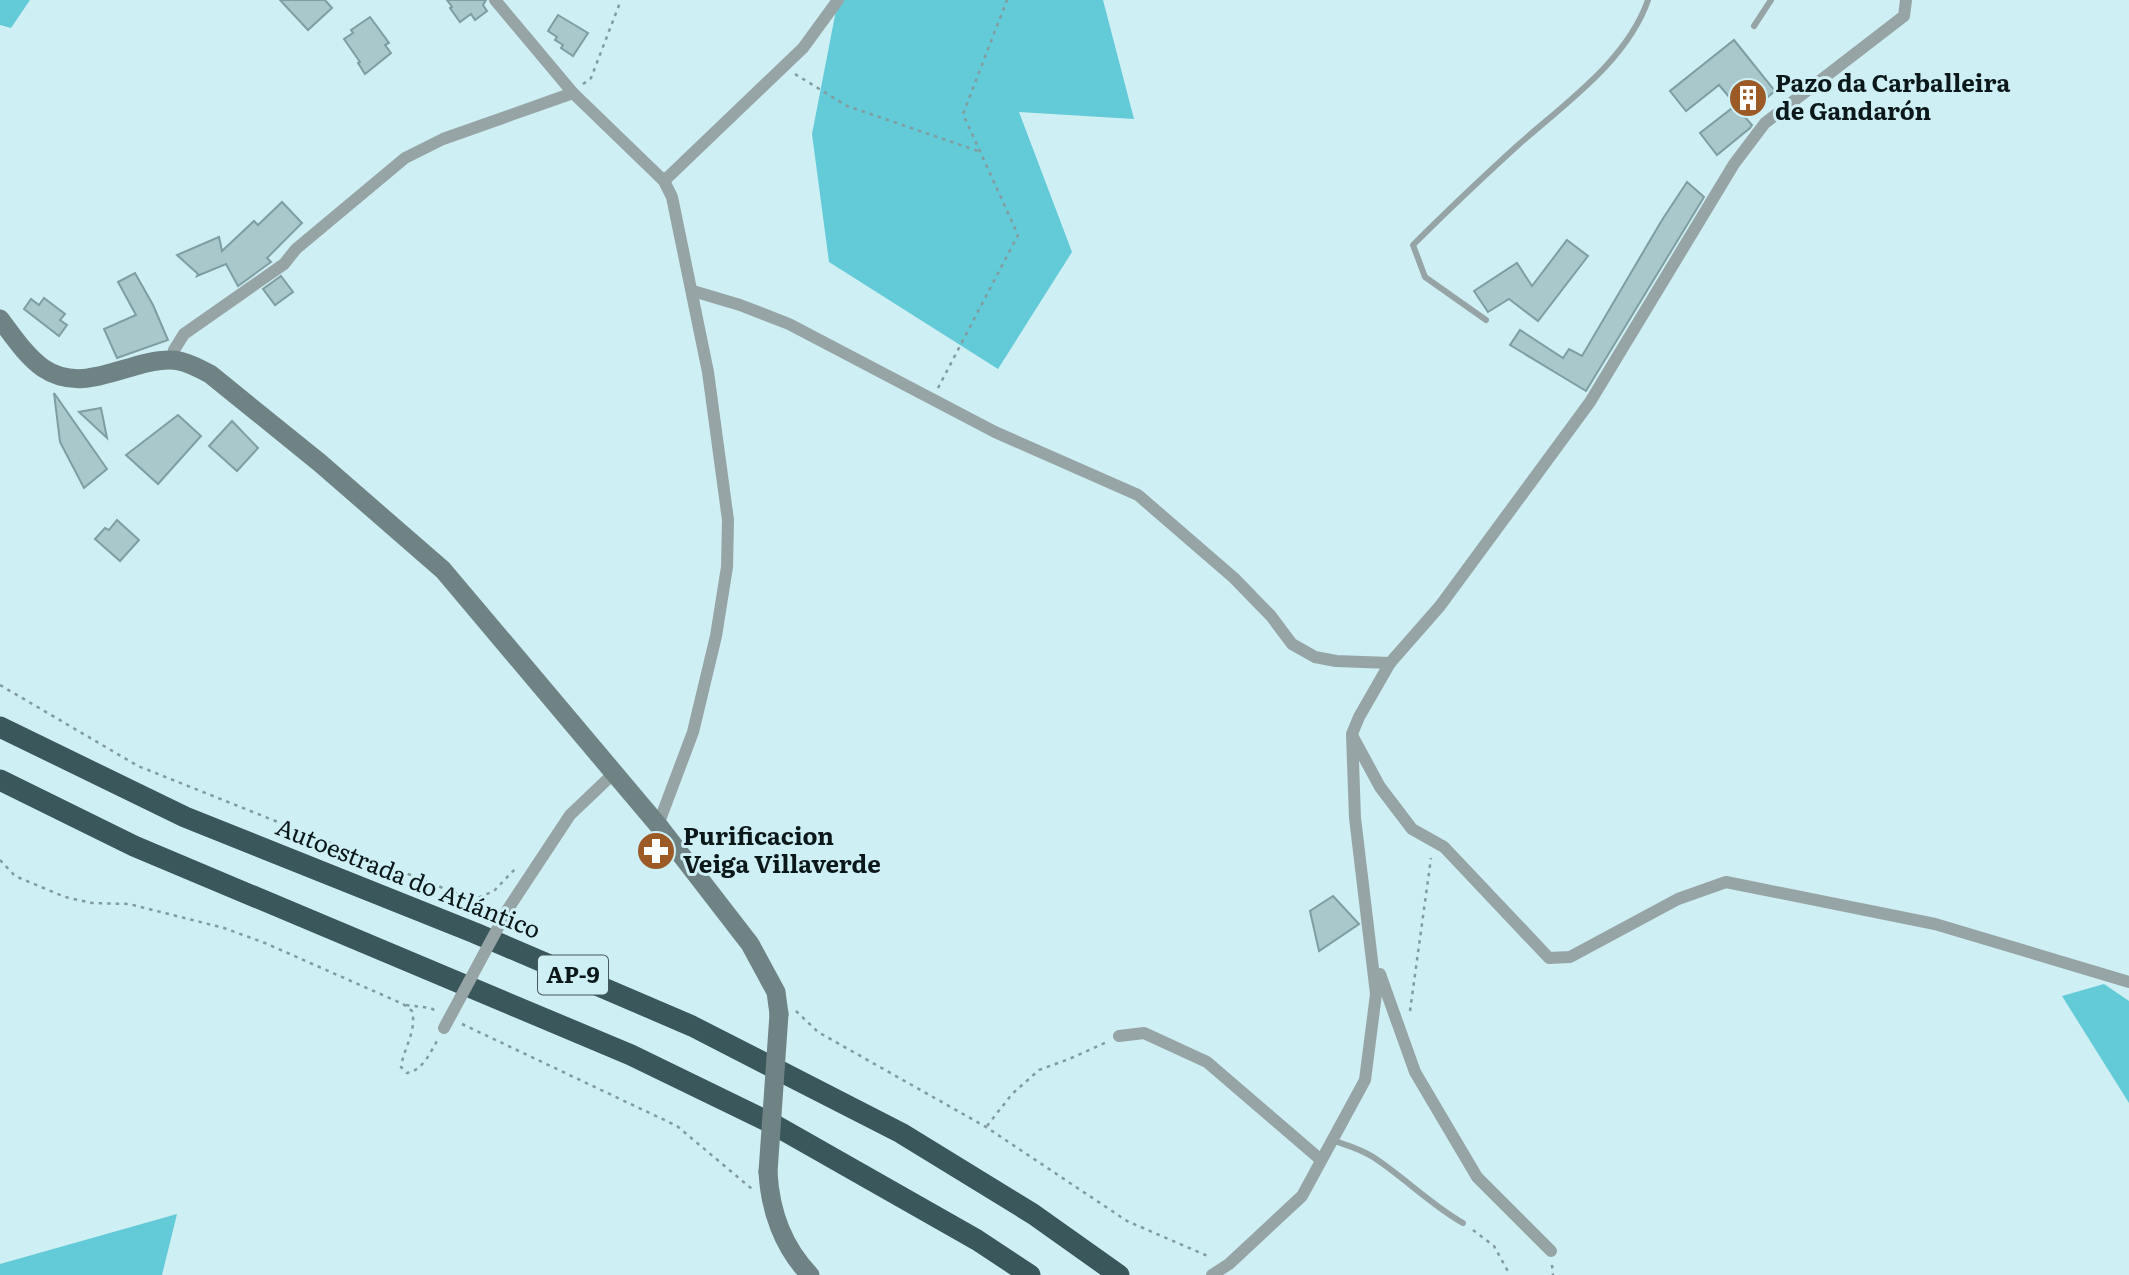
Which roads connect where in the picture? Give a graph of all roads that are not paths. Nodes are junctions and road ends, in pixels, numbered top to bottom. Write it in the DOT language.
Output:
graph roads {
  1 [pos="495,0"];
  2 [pos="838,0"];
  3 [pos="1648,0"];
  4 [pos="1770,0"];
  5 [pos="1906,0"];
  6 [pos="1754,26"];
  7 [pos="573,93"];
  8 [pos="664,181"];
  9 [pos="693,291"];
  10 [pos="0,319"];
  11 [pos="1486,320"];
  12 [pos="172,360"];
  13 [pos="1390,663"];
  14 [pos="0,727"];
  15 [pos="1352,734"];
  16 [pos="613,774"];
  17 [pos="0,780"];
  18 [pos="658,825"];
  19 [pos="1371,951"];
  20 [pos="2129,982"];
  21 [pos="444,1028"];
  22 [pos="1119,1036"];
  23 [pos="1332,1140"];
  24 [pos="1321,1160"];
  25 [pos="1463,1223"];
  26 [pos="1551,1251"];
  27 [pos="810,1275"];
  28 [pos="1030,1275"];
  29 [pos="1119,1275"];
  30 [pos="1212,1275"];
  1 -- 7 [label="street"];
  2 -- 8 [label="street"];
  3 -- 11 [label="lane"];
  4 -- 6 [label="lane"];
  5 -- 13 [label="street"];
  7 -- 8 [label="street"];
  7 -- 12 [label="street"];
  8 -- 9 [label="street"];
  9 -- 13 [label="street"];
  9 -- 18 [label="street"];
  10 -- 12 [label="street"];
  12 -- 16 [label="street"];
  13 -- 15 [label="street"];
  14 -- 29 [label="highway, Autoestrada do Atlántico / AP-9"];
  15 -- 19 [label="street"];
  15 -- 20 [label="street"];
  16 -- 18 [label="street"];
  16 -- 21 [label="street, bridge"];
  17 -- 28 [label="highway, AP-9"];
  18 -- 27 [label="street, bridge"];
  19 -- 23 [label="street"];
  19 -- 26 [label="street"];
  22 -- 24 [label="street"];
  23 -- 24 [label="street"];
  23 -- 25 [label="lane"];
  24 -- 30 [label="street"];
}
